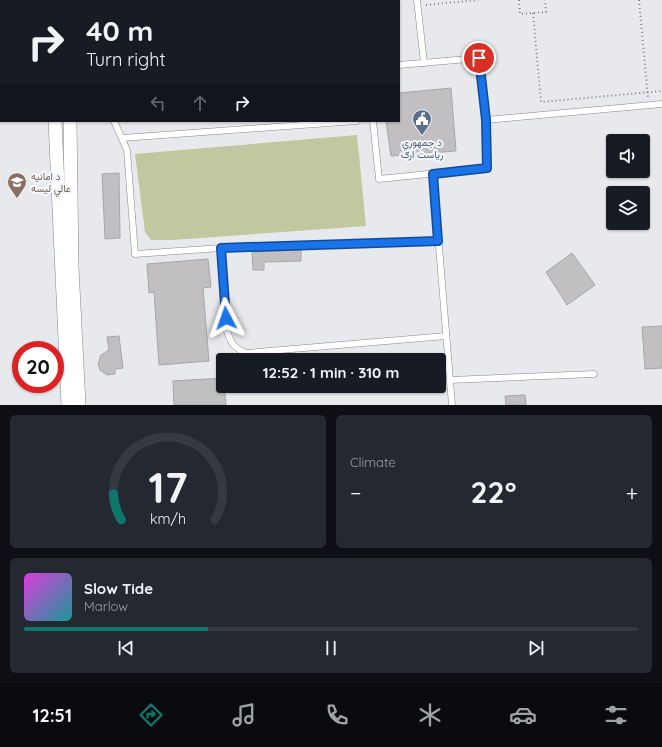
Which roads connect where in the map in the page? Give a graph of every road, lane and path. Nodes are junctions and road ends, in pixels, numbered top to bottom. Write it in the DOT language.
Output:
graph roads {
  1 [pos="478,0"];
  2 [pos="519,0"];
  3 [pos="545,0"];
  4 [pos="639,0"];
  5 [pos="417,3"];
  6 [pos="533,13"];
  7 [pos="424,63"];
  8 [pos="400,66"];
  9 [pos="662,91"];
  10 [pos="647,93"];
  11 [pos="662,104"];
  12 [pos="648,105"];
  13 [pos="486,120"];
  14 [pos="55,122"];
  15 [pos="70,122"];
  16 [pos="114,122"];
  17 [pos="343,122"];
  18 [pos="373,122"];
  19 [pos="122,138"];
  20 [pos="433,174"];
  21 [pos="64,196"];
  22 [pos="438,241"];
  23 [pos="221,248"];
  24 [pos="446,336"];
  25 [pos="594,374"];
  26 [pos="450,380"];
  27 [pos="68,405"];
  28 [pos="79,405"];
  29 [pos="452,405"];
  1 -- 5 [label="path"];
  2 -- 6 [label="path"];
  3 -- 6 [label="path"];
  4 -- 10 [label="path"];
  5 -- 7 [label="lane"];
  6 -- 10 [label="path"];
  7 -- 8 [label="lane"];
  7 -- 13 [label="lane"];
  9 -- 10 [label="path"];
  10 -- 12 [label="path"];
  11 -- 12 [label="lane"];
  12 -- 13 [label="lane"];
  13 -- 20 [label="lane"];
  14 -- 21 [label="street"];
  15 -- 21 [label="street"];
  16 -- 19 [label="lane"];
  17 -- 19 [label="lane"];
  18 -- 20 [label="lane"];
  19 -- 23 [label="lane"];
  20 -- 22 [label="lane"];
  21 -- 27 [label="street"];
  21 -- 28 [label="street"];
  22 -- 23 [label="lane"];
  22 -- 24 [label="lane"];
  23 -- 24 [label="lane"];
  24 -- 26 [label="lane"];
  25 -- 26 [label="lane"];
  26 -- 29 [label="lane"];
}
